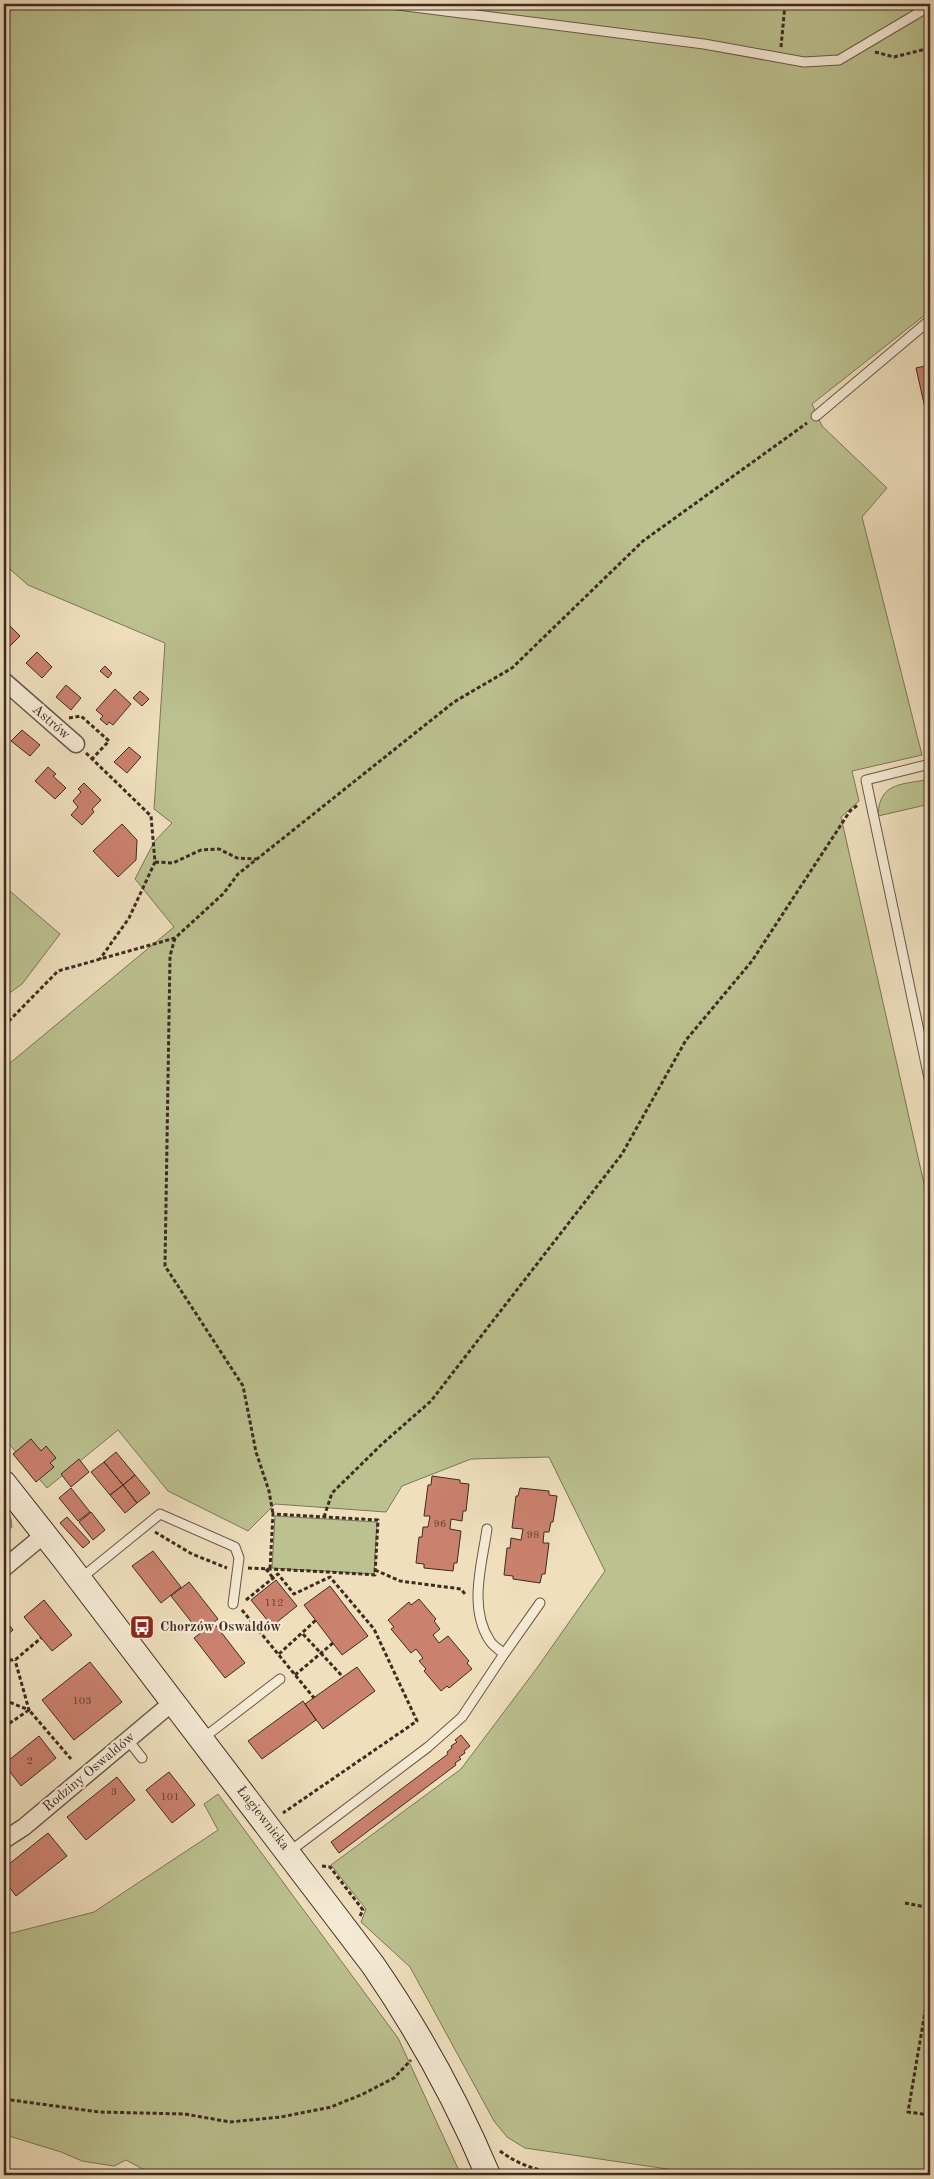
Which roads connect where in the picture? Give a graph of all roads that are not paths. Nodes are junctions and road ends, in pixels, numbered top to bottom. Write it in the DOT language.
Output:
graph roads {
  1 [pos="390,4"];
  2 [pos="930,6"];
  3 [pos="930,320"];
  4 [pos="816,416"];
  5 [pos="4,681"];
  6 [pos="76,744"];
  7 [pos="930,764"];
  8 [pos="930,1083"];
  9 [pos="4,1483"];
  10 [pos="487,1529"];
  11 [pos="45,1534"];
  12 [pos="4,1568"];
  13 [pos="80,1580"];
  14 [pos="540,1603"];
  15 [pos="233,1604"];
  16 [pos="504,1654"];
  17 [pos="280,1679"];
  18 [pos="173,1702"];
  19 [pos="202,1739"];
  20 [pos="128,1740"];
  21 [pos="142,1758"];
  22 [pos="4,1840"];
  23 [pos="289,1852"];
  24 [pos="488,2175"];
  1 -- 2 [label="lane"];
  3 -- 4 [label="lane"];
  5 -- 6 [label="street, Astrów"];
  7 -- 8 [label="lane"];
  9 -- 11 [label="street, Łagiewnicka"];
  10 -- 16 [label="lane"];
  11 -- 12 [label="street"];
  11 -- 13 [label="street, Łagiewnicka"];
  13 -- 15 [label="lane"];
  13 -- 18 [label="street, Łagiewnicka"];
  14 -- 16 [label="lane"];
  16 -- 23 [label="lane"];
  17 -- 19 [label="lane"];
  18 -- 19 [label="street, Łagiewnicka"];
  18 -- 20 [label="street, Rodziny Oswaldów"];
  19 -- 23 [label="street, Łagiewnicka"];
  20 -- 21 [label="lane"];
  20 -- 22 [label="street, Rodziny Oswaldów"];
  23 -- 24 [label="street, Łagiewnicka"];
}
